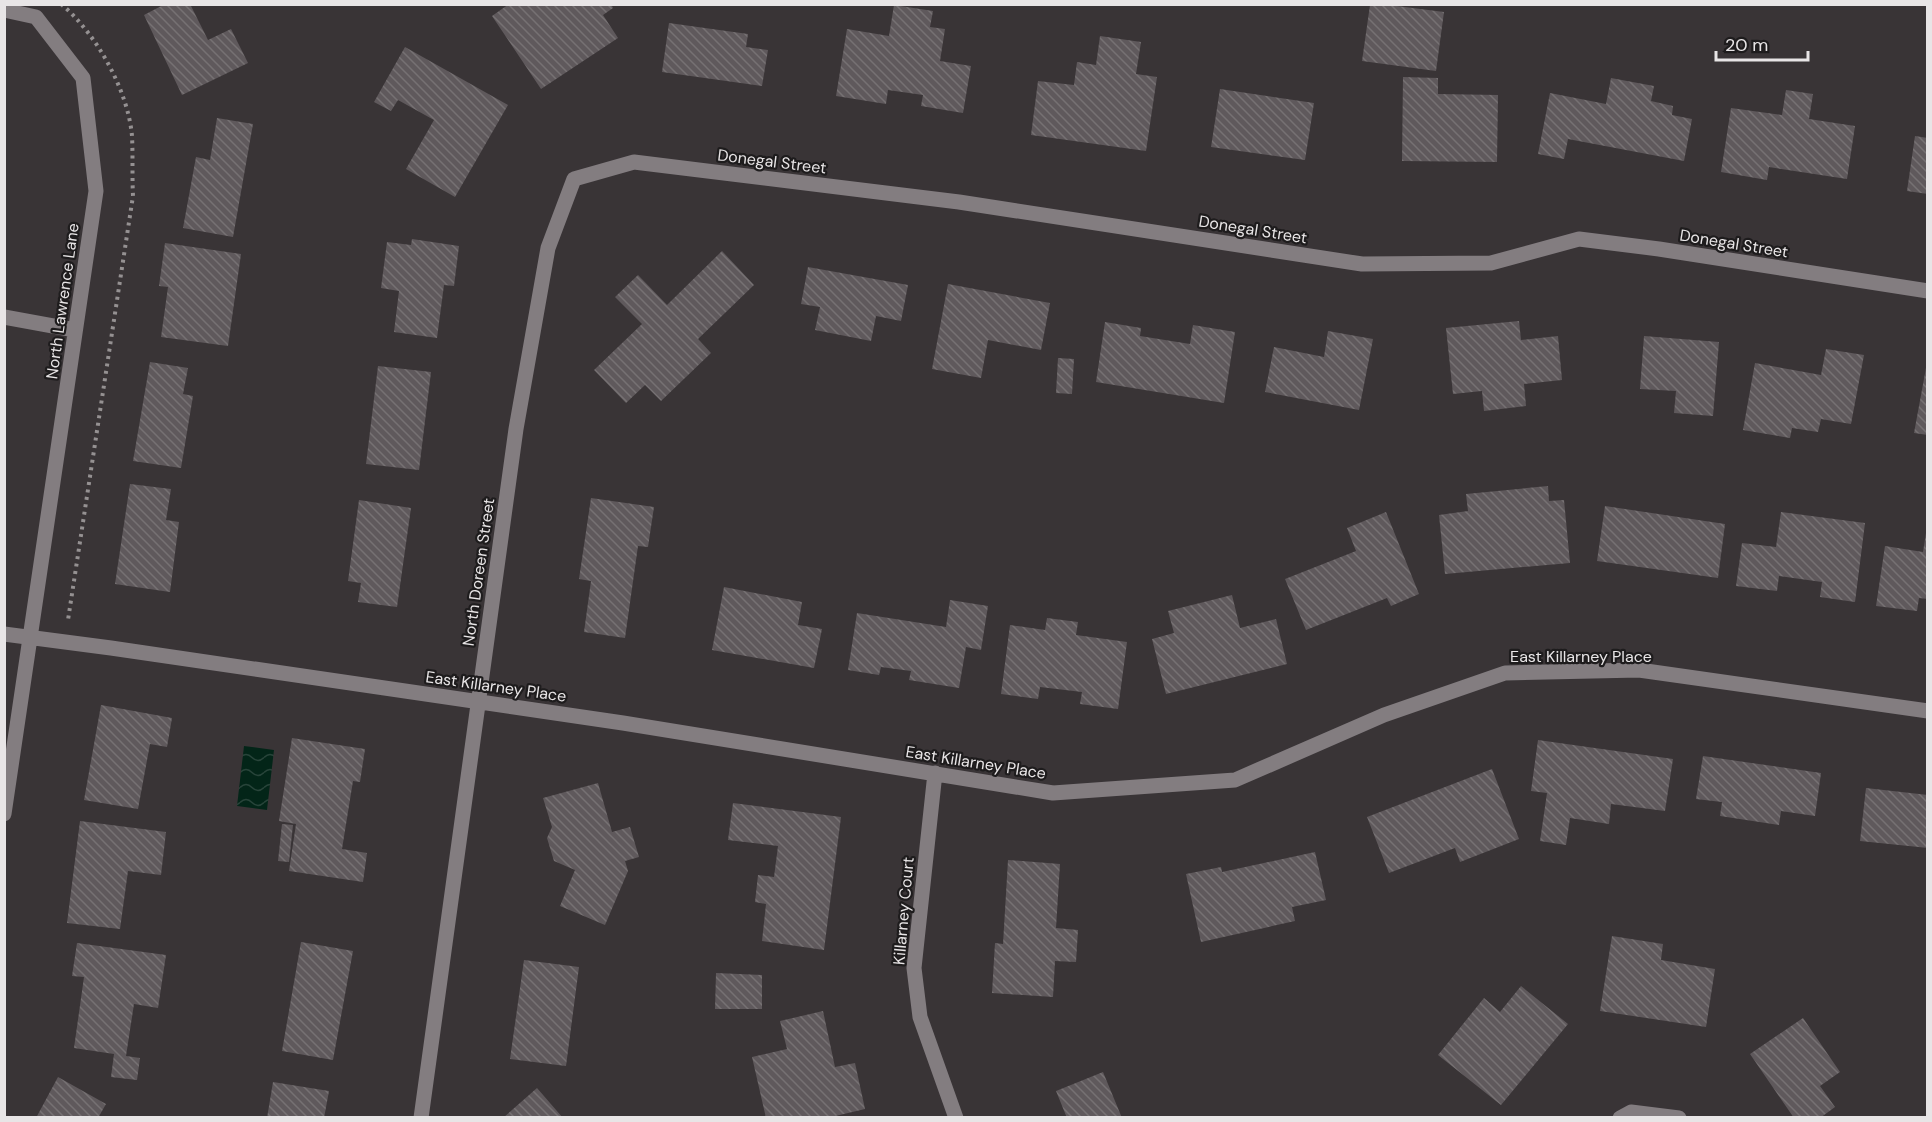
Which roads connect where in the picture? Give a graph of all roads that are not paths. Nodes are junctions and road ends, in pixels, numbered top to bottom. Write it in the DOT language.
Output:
graph roads {
  1 [pos="4,10"];
  2 [pos="574,179"];
  3 [pos="1928,291"];
  4 [pos="4,317"];
  5 [pos="75,330"];
  6 [pos="4,634"];
  7 [pos="30,637"];
  8 [pos="479,702"];
  9 [pos="1928,711"];
  10 [pos="935,773"];
  11 [pos="4,814"];
  12 [pos="421,1118"];
  13 [pos="956,1118"];
  14 [pos="1620,1118"];
  15 [pos="1679,1118"];
  1 -- 5 [label="street, North Lawrence Lane"];
  2 -- 3 [label="street, Donegal Street"];
  2 -- 8 [label="street, North Doreen Street"];
  4 -- 5 [label="street"];
  5 -- 7 [label="street, North Lawrence Lane"];
  6 -- 7 [label="street, East Killarney Place"];
  7 -- 8 [label="street, East Killarney Place"];
  7 -- 11 [label="street"];
  8 -- 10 [label="street, East Killarney Place"];
  8 -- 12 [label="street, North Doreen Street"];
  9 -- 10 [label="street, East Killarney Place"];
  10 -- 13 [label="street, Killarney Court"];
  14 -- 15 [label="street"];
}
